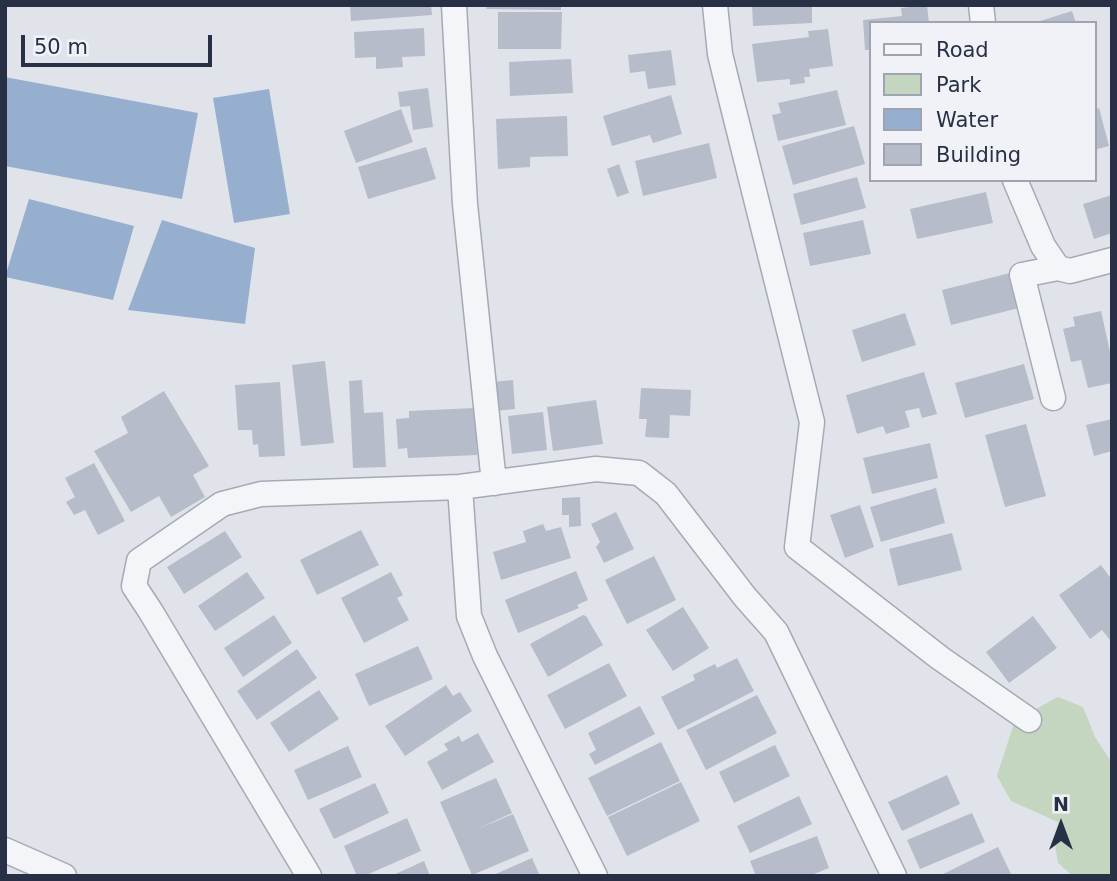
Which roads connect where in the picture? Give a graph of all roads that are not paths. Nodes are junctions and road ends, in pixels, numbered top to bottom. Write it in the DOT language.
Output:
graph roads {
  1 [pos="454,5"];
  2 [pos="715,5"];
  3 [pos="1016,182"];
  4 [pos="1112,260"];
  5 [pos="1058,268"];
  6 [pos="1053,398"];
  7 [pos="494,483"];
  8 [pos="460,487"];
  9 [pos="1029,720"];
  10 [pos="5,850"];
  11 [pos="64,876"];
  12 [pos="309,876"];
  13 [pos="595,876"];
  14 [pos="894,876"];
  1 -- 7 [label="street"];
  2 -- 9 [label="street"];
  3 -- 5 [label="street"];
  4 -- 5 [label="street"];
  5 -- 6 [label="street"];
  7 -- 8 [label="street"];
  7 -- 14 [label="street"];
  8 -- 12 [label="street"];
  8 -- 13 [label="street"];
  10 -- 11 [label="street"];
}
